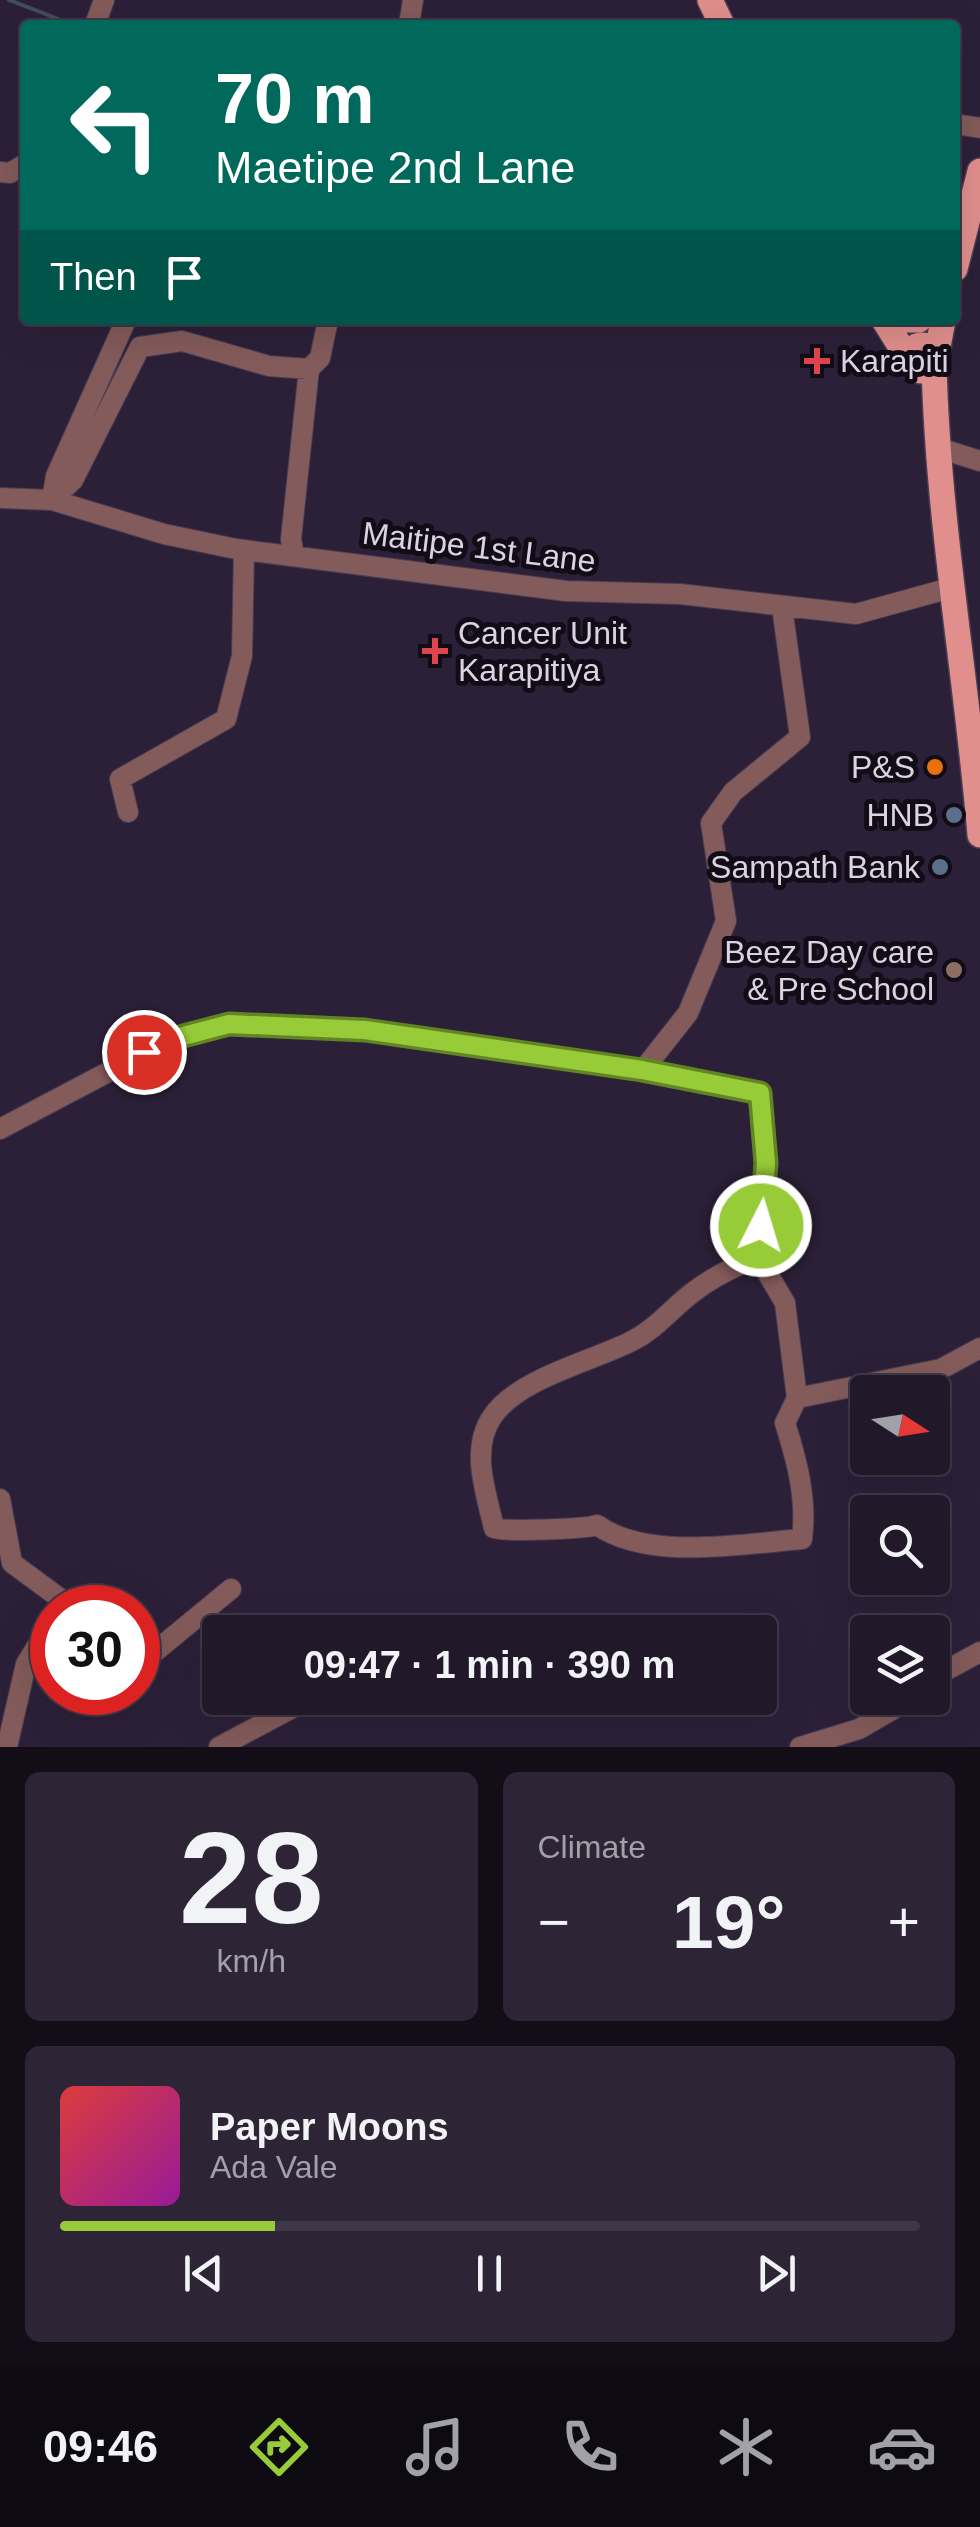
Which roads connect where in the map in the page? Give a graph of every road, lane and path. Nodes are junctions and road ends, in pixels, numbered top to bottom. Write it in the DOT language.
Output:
graph roads {
  1 [pos="978,188"];
  2 [pos="960,251"];
  3 [pos="124,325"];
  4 [pos="327,325"];
  5 [pos="894,325"];
  6 [pos="894,325"];
  7 [pos="931,325"];
  8 [pos="940,325"];
  9 [pos="922,352"];
  10 [pos="310,369"];
  11 [pos="939,448"];
  12 [pos="980,461"];
  13 [pos="0,498"];
  14 [pos="52,500"];
  15 [pos="244,550"];
  16 [pos="294,556"];
  17 [pos="954,588"];
  18 [pos="782,607"];
  19 [pos="128,812"];
  20 [pos="980,835"];
  21 [pos="642,1070"];
  22 [pos="0,1128"];
  23 [pos="758,1257"];
  24 [pos="980,1348"];
  25 [pos="796,1398"];
  26 [pos="0,1502"];
  27 [pos="40,1585"];
  28 [pos="231,1589"];
  29 [pos="160,1647"];
  30 [pos="980,1652"];
  31 [pos="30,1658"];
  32 [pos="950,1668"];
  33 [pos="278,1715"];
  34 [pos="883,1715"];
  35 [pos="7,1747"];
  36 [pos="219,1747"];
  37 [pos="800,1747"];
  1 -- 2 [label="main road"];
  3 -- 14 [label="street"];
  4 -- 10 [label="street"];
  5 -- 9 [label="main road"];
  6 -- 9 [label="main road"];
  7 -- 9 [label="main road"];
  8 -- 9 [label="main road"];
  9 -- 11 [label="main road"];
  10 -- 14 [label="street"];
  10 -- 16 [label="street"];
  11 -- 12 [label="street"];
  11 -- 17 [label="main road"];
  13 -- 14 [label="street, Maitipe 1st Lane"];
  14 -- 15 [label="street, Maitipe 1st Lane"];
  15 -- 16 [label="street, Maitipe 1st Lane"];
  15 -- 19 [label="street"];
  16 -- 18 [label="street, Maitipe 1st Lane"];
  17 -- 18 [label="street, Maitipe 1st Lane"];
  17 -- 20 [label="main road"];
  18 -- 21 [label="street"];
  21 -- 22 [label="street"];
  21 -- 23 [label="street"];
  23 -- 25 [label="street"];
  23 -- 25 [label="street"];
  24 -- 25 [label="street"];
  26 -- 27 [label="street"];
  28 -- 29 [label="street"];
  30 -- 32 [label="street"];
  31 -- 35 [label="street"];
  33 -- 36 [label="street"];
  34 -- 37 [label="street"];
}
